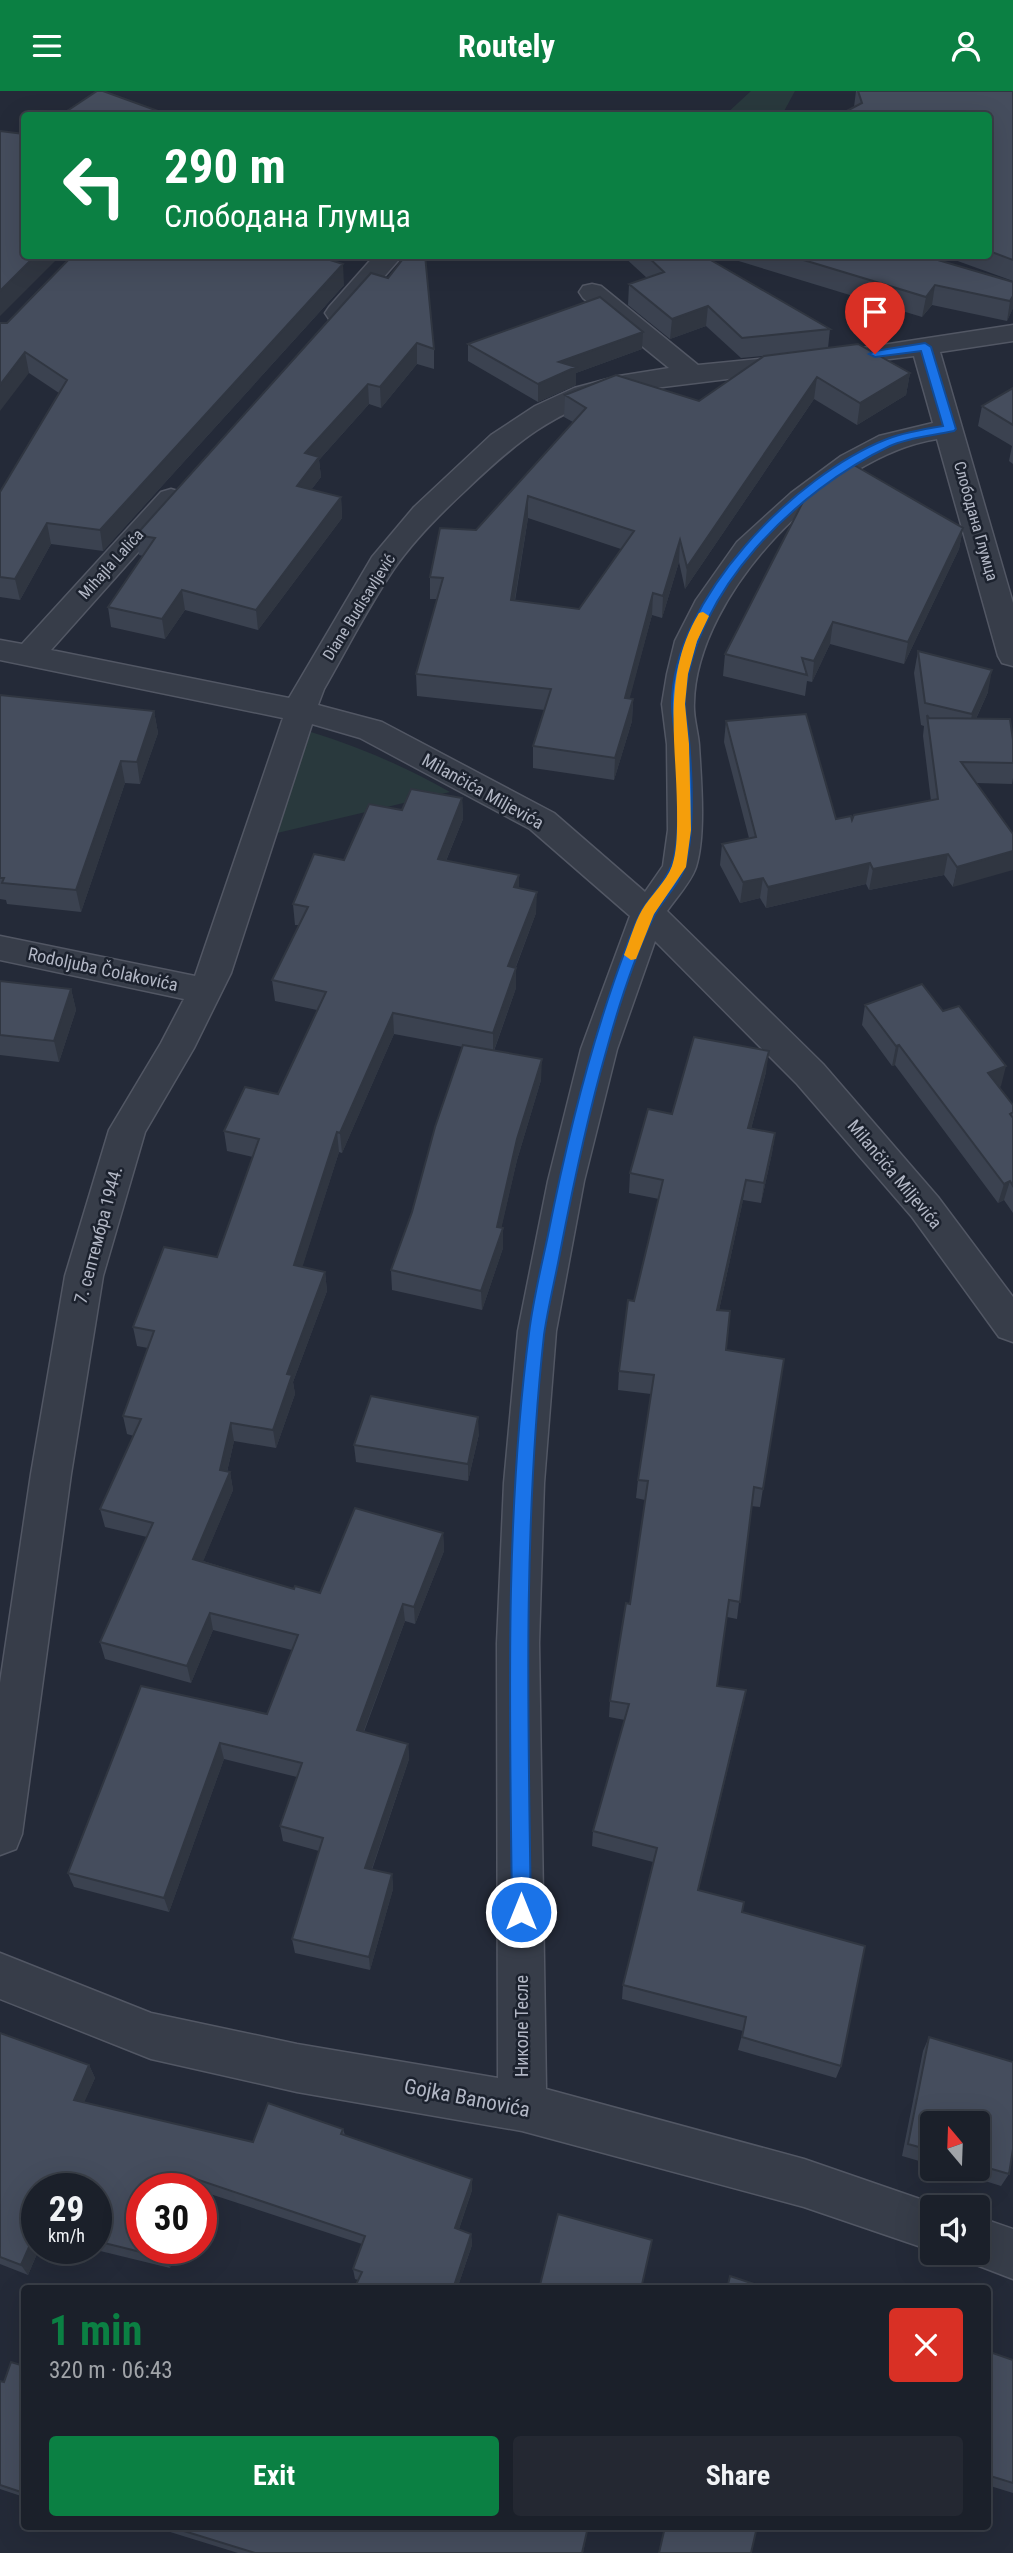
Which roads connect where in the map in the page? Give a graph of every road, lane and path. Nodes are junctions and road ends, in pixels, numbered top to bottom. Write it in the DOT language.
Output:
graph roads {
  1 [pos="386,259"];
  2 [pos="592,292"];
  3 [pos="1013,333"];
  4 [pos="316,337"];
  5 [pos="925,347"];
  6 [pos="693,374"];
  7 [pos="950,429"];
  8 [pos="187,481"];
  9 [pos="15,652"];
  10 [pos="1013,656"];
  11 [pos="301,711"];
  12 [pos="648,913"];
  13 [pos="0,948"];
  14 [pos="205,992"];
  15 [pos="1013,1325"];
  16 [pos="10,1697"];
  17 [pos="0,1834"];
  18 [pos="0,1976"];
  19 [pos="522,2107"];
  20 [pos="920,2223"];
  21 [pos="990,2246"];
  22 [pos="1013,2255"];
  1 -- 4 [label="street"];
  2 -- 6 [label="street"];
  3 -- 5 [label="street, Diane Budisavljević"];
  5 -- 6 [label="street, Diane Budisavljević"];
  5 -- 7 [label="street, Слободана Глумца"];
  6 -- 11 [label="street, Diane Budisavljević"];
  7 -- 10 [label="street, Слободана Глумца"];
  7 -- 12 [label="street, Николе Тесле"];
  8 -- 9 [label="street, Mihajla Lalića"];
  9 -- 11 [label="street, Milančića Miljevića"];
  11 -- 12 [label="street, Milančića Miljevića"];
  11 -- 14 [label="street, 7. септембра 1944."];
  12 -- 15 [label="street, Milančića Miljevića"];
  12 -- 19 [label="street, Николе Тесле"];
  13 -- 14 [label="street, Rodoljuba Čolakovića"];
  14 -- 16 [label="street, 7. септембра 1944."];
  16 -- 17 [label="street, 7. септембра 1944."];
  18 -- 19 [label="street, Gojka Banovića"];
  19 -- 20 [label="street, Gojka Banovića"];
  21 -- 22 [label="street"];
}
